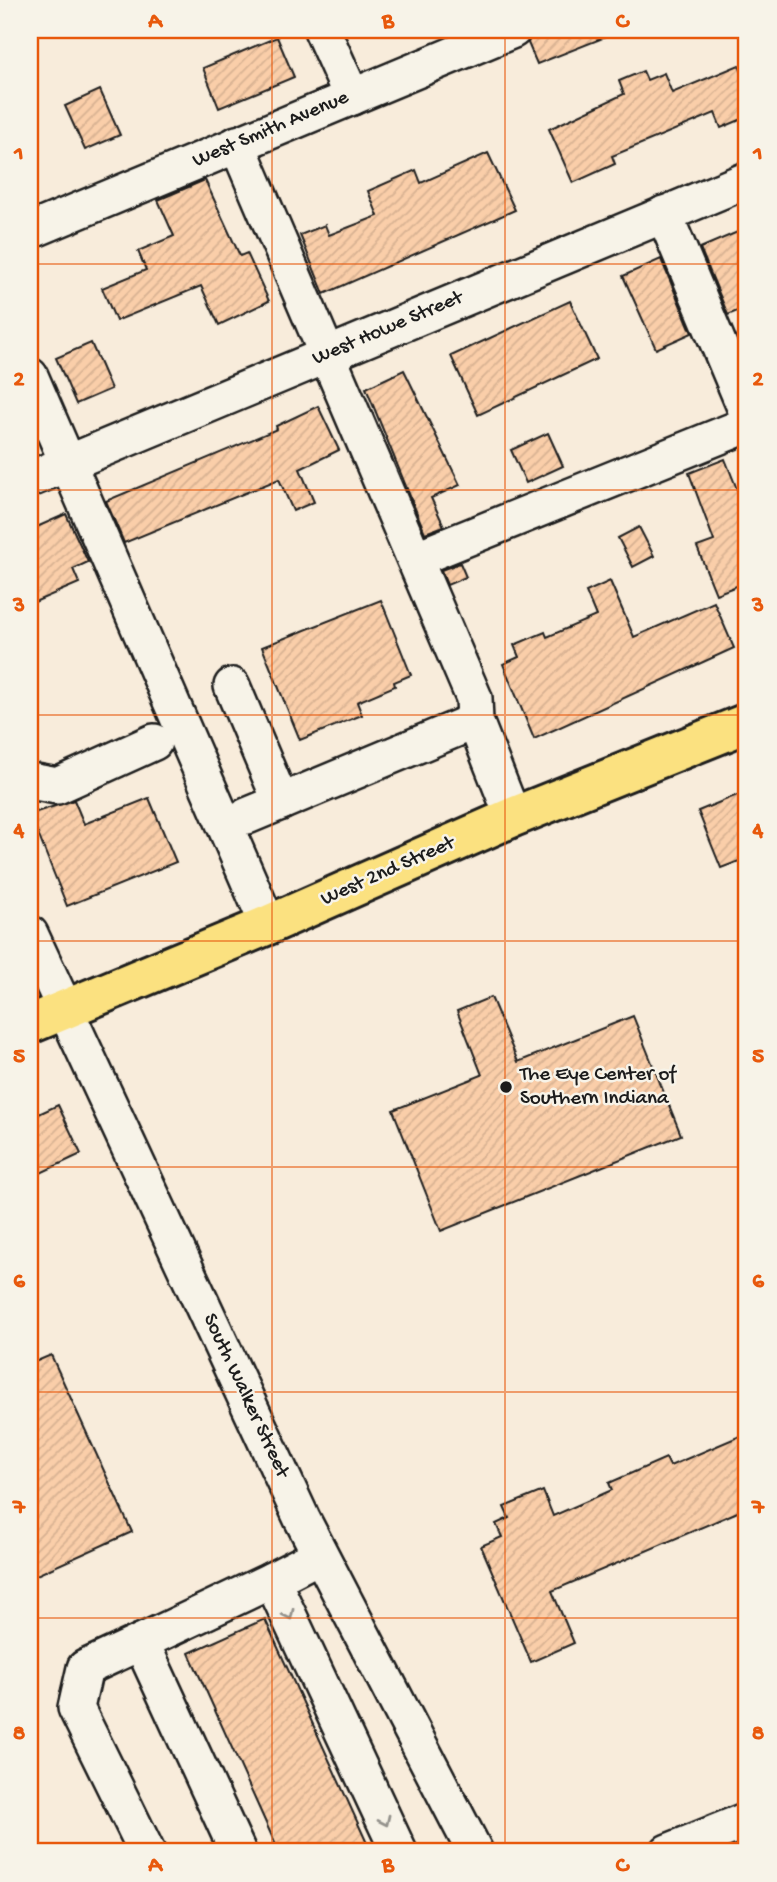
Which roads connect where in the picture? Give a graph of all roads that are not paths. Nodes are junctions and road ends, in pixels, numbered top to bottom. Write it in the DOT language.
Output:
graph roads {
  1 [pos="323,30"];
  2 [pos="513,30"];
  3 [pos="352,97"];
  4 [pos="237,144"];
  5 [pos="747,180"];
  6 [pos="664,214"];
  7 [pos="30,231"];
  8 [pos="328,355"];
  9 [pos="30,376"];
  10 [pos="747,411"];
  11 [pos="747,425"];
  12 [pos="70,463"];
  13 [pos="30,479"];
  14 [pos="415,559"];
  15 [pos="232,686"];
  16 [pos="475,721"];
  17 [pos="747,723"];
  18 [pos="153,742"];
  19 [pos="30,781"];
  20 [pos="281,802"];
  21 [pos="247,817"];
  22 [pos="513,817"];
  23 [pos="268,925"];
  24 [pos="30,934"];
  25 [pos="66,1009"];
  26 [pos="30,1024"];
  27 [pos="320,1555"];
  28 [pos="272,1580"];
  29 [pos="141,1642"];
  30 [pos="747,1820"];
  31 [pos="147,1852"];
  32 [pos="238,1852"];
  33 [pos="399,1852"];
  34 [pos="475,1852"];
  35 [pos="668,1852"];
  1 -- 3 [label="street"];
  2 -- 3 [label="street, West Smith Avenue"];
  3 -- 4 [label="street, West Smith Avenue"];
  4 -- 7 [label="street, West Smith Avenue"];
  4 -- 8 [label="street"];
  5 -- 6 [label="street, West Howe Street"];
  6 -- 8 [label="street, West Howe Street"];
  6 -- 10 [label="street"];
  8 -- 12 [label="street, West Howe Street"];
  8 -- 14 [label="street"];
  9 -- 12 [label="street"];
  11 -- 14 [label="street"];
  12 -- 13 [label="street, West Howe Street"];
  12 -- 23 [label="street"];
  14 -- 16 [label="street"];
  15 -- 20 [label="street"];
  16 -- 20 [label="street"];
  16 -- 22 [label="street"];
  17 -- 22 [label="main road, West 2nd Street"];
  18 -- 19 [label="street"];
  20 -- 21 [label="street"];
  22 -- 23 [label="main road, West 2nd Street"];
  23 -- 25 [label="main road, West 2nd Street"];
  24 -- 25 [label="street, South Walker Street"];
  25 -- 26 [label="main road, West 2nd Street"];
  25 -- 27 [label="street, South Walker Street"];
  27 -- 28 [label="street"];
  27 -- 34 [label="street, South Walker Street"];
  28 -- 29 [label="street"];
  28 -- 33 [label="street, one-way"];
  29 -- 31 [label="street"];
  29 -- 32 [label="street"];
  30 -- 35 [label="street"];
}
